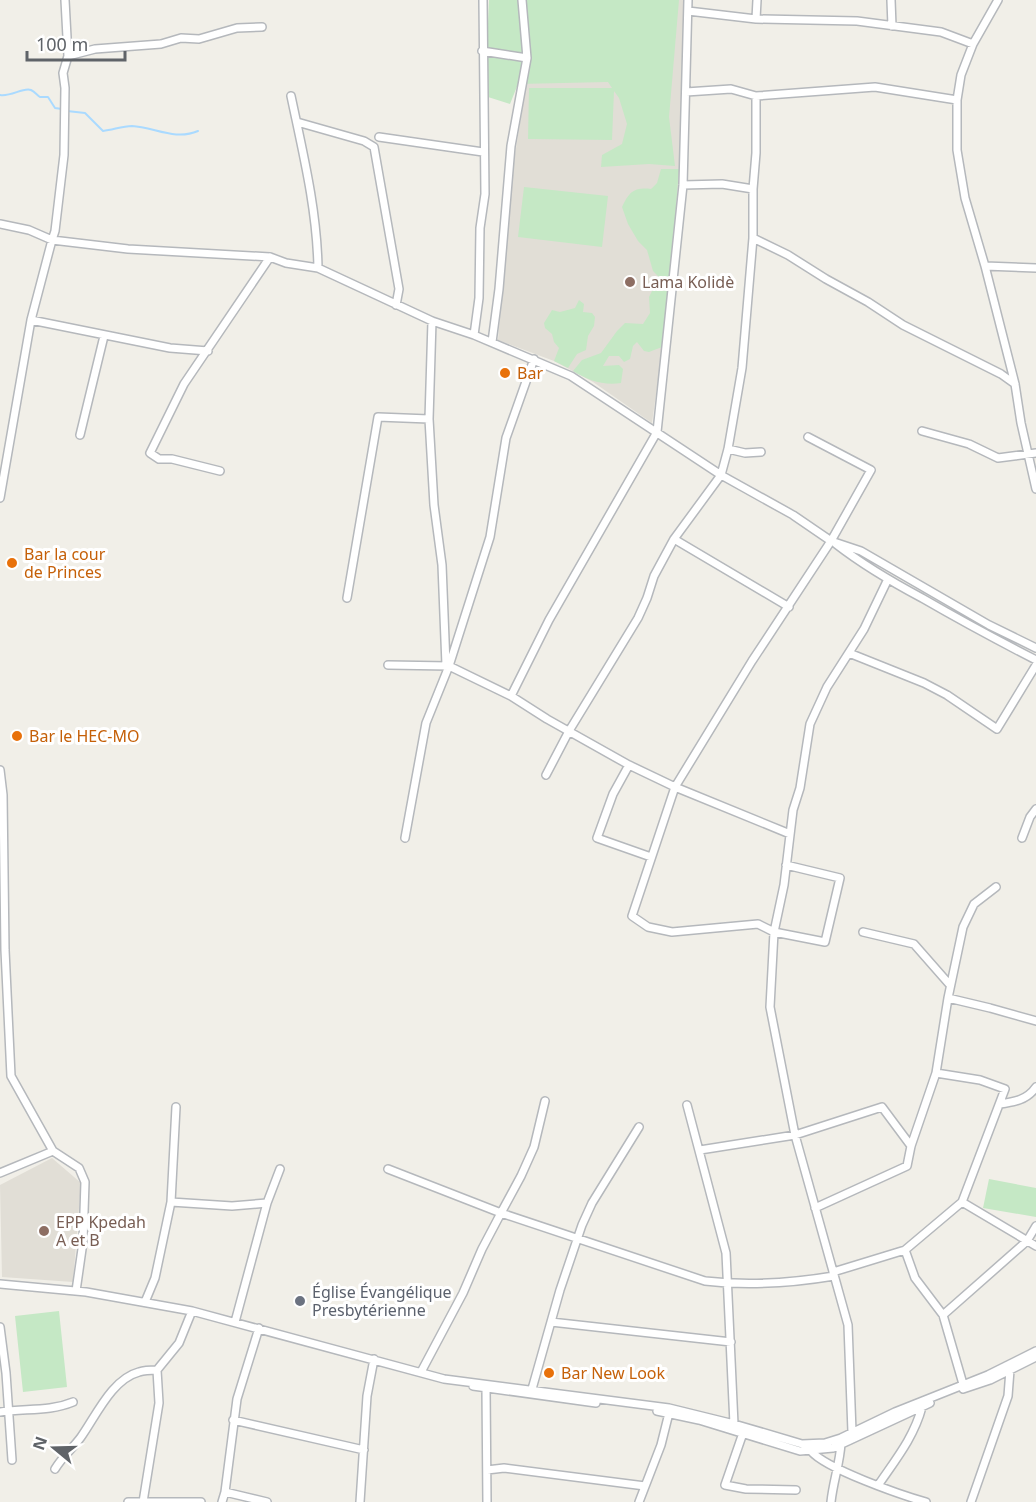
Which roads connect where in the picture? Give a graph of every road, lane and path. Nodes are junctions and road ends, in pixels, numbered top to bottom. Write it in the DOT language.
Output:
graph roads {
  1 [pos="64,0"];
  2 [pos="483,0"];
  3 [pos="522,0"];
  4 [pos="688,0"];
  5 [pos="757,0"];
  6 [pos="891,0"];
  7 [pos="998,0"];
  8 [pos="688,11"];
  9 [pos="756,19"];
  10 [pos="892,26"];
  11 [pos="262,27"];
  12 [pos="973,44"];
  13 [pos="482,51"];
  14 [pos="68,56"];
  15 [pos="527,58"];
  16 [pos="686,92"];
  17 [pos="291,96"];
  18 [pos="756,96"];
  19 [pos="957,100"];
  20 [pos="297,122"];
  21 [pos="379,137"];
  22 [pos="483,152"];
  23 [pos="683,184"];
  24 [pos="753,189"];
  25 [pos="0,224"];
  26 [pos="753,238"];
  27 [pos="52,240"];
  28 [pos="270,257"];
  29 [pos="986,266"];
  30 [pos="318,268"];
  31 [pos="1036,268"];
  32 [pos="396,305"];
  33 [pos="32,320"];
  34 [pos="432,321"];
  35 [pos="474,335"];
  36 [pos="104,336"];
  37 [pos="492,342"];
  38 [pos="208,351"];
  39 [pos="534,359"];
  40 [pos="1015,384"];
  41 [pos="429,419"];
  42 [pos="922,431"];
  43 [pos="657,432"];
  44 [pos="80,435"];
  45 [pos="807,437"];
  46 [pos="728,449"];
  47 [pos="761,452"];
  48 [pos="1036,453"];
  49 [pos="1028,455"];
  50 [pos="220,471"];
  51 [pos="721,475"];
  52 [pos="1036,489"];
  53 [pos="0,498"];
  54 [pos="674,539"];
  55 [pos="831,541"];
  56 [pos="888,579"];
  57 [pos="347,598"];
  58 [pos="789,606"];
  59 [pos="1036,648"];
  60 [pos="849,653"];
  61 [pos="1036,660"];
  62 [pos="388,665"];
  63 [pos="448,665"];
  64 [pos="1036,665"];
  65 [pos="511,696"];
  66 [pos="569,731"];
  67 [pos="629,765"];
  68 [pos="0,770"];
  69 [pos="546,775"];
  70 [pos="675,787"];
  71 [pos="1,794"];
  72 [pos="1036,809"];
  73 [pos="1033,819"];
  74 [pos="790,834"];
  75 [pos="405,838"];
  76 [pos="1022,838"];
  77 [pos="651,857"];
  78 [pos="786,865"];
  79 [pos="996,887"];
  80 [pos="863,932"];
  81 [pos="774,933"];
  82 [pos="950,985"];
  83 [pos="4,994"];
  84 [pos="948,998"];
  85 [pos="1036,1022"];
  86 [pos="936,1072"];
  87 [pos="1036,1087"];
  88 [pos="544,1101"];
  89 [pos="1000,1104"];
  90 [pos="687,1105"];
  91 [pos="176,1107"];
  92 [pos="639,1127"];
  93 [pos="795,1135"];
  94 [pos="911,1146"];
  95 [pos="700,1150"];
  96 [pos="53,1151"];
  97 [pos="280,1169"];
  98 [pos="388,1169"];
  99 [pos="0,1173"];
  100 [pos="171,1202"];
  101 [pos="962,1202"];
  102 [pos="267,1203"];
  103 [pos="815,1208"];
  104 [pos="501,1213"];
  105 [pos="1036,1226"];
  106 [pos="577,1239"];
  107 [pos="1027,1241"];
  108 [pos="1036,1246"];
  109 [pos="905,1250"];
  110 [pos="833,1274"];
  111 [pos="0,1284"];
  112 [pos="729,1284"];
  113 [pos="76,1291"];
  114 [pos="145,1302"];
  115 [pos="192,1311"];
  116 [pos="943,1315"];
  117 [pos="235,1322"];
  118 [pos="550,1322"];
  119 [pos="0,1326"];
  120 [pos="259,1328"];
  121 [pos="731,1342"];
  122 [pos="1036,1351"];
  123 [pos="1036,1357"];
  124 [pos="374,1359"];
  125 [pos="157,1370"];
  126 [pos="1010,1370"];
  127 [pos="421,1372"];
  128 [pos="444,1379"];
  129 [pos="963,1384"];
  130 [pos="486,1389"];
  131 [pos="532,1389"];
  132 [pos="73,1402"];
  133 [pos="922,1407"];
  134 [pos="9,1410"];
  135 [pos="0,1412"];
  136 [pos="669,1413"];
  137 [pos="233,1420"];
  138 [pos="734,1424"];
  139 [pos="852,1432"];
  140 [pos="743,1433"];
  141 [pos="841,1441"];
  142 [pos="364,1450"];
  143 [pos="812,1451"];
  144 [pos="12,1460"];
  145 [pos="54,1469"];
  146 [pos="838,1469"];
  147 [pos="487,1470"];
  148 [pos="879,1484"];
  149 [pos="645,1486"];
  150 [pos="796,1490"];
  151 [pos="225,1491"];
  152 [pos="143,1501"];
  153 [pos="128,1502"];
  154 [pos="201,1502"];
  155 [pos="222,1502"];
  156 [pos="267,1502"];
  157 [pos="360,1502"];
  158 [pos="487,1502"];
  159 [pos="639,1502"];
  160 [pos="831,1502"];
  161 [pos="926,1502"];
  162 [pos="971,1502"];
  1 -- 14 [label="street"];
  2 -- 13 [label="street"];
  3 -- 15 [label="street"];
  4 -- 8 [label="street"];
  5 -- 9 [label="street"];
  6 -- 10 [label="street"];
  7 -- 12 [label="street"];
  8 -- 9 [label="street"];
  8 -- 16 [label="street"];
  9 -- 10 [label="street"];
  10 -- 12 [label="street"];
  11 -- 14 [label="street"];
  12 -- 19 [label="street"];
  13 -- 15 [label="street"];
  13 -- 22 [label="street"];
  14 -- 27 [label="street"];
  15 -- 37 [label="street"];
  16 -- 18 [label="street"];
  16 -- 23 [label="street"];
  17 -- 20 [label="street"];
  18 -- 19 [label="street"];
  18 -- 24 [label="street"];
  19 -- 29 [label="street"];
  20 -- 30 [label="street"];
  20 -- 32 [label="street"];
  21 -- 22 [label="street"];
  22 -- 35 [label="street"];
  23 -- 24 [label="street"];
  23 -- 43 [label="street"];
  24 -- 26 [label="street"];
  25 -- 27 [label="street"];
  26 -- 40 [label="street"];
  26 -- 46 [label="street"];
  27 -- 28 [label="street"];
  27 -- 33 [label="street"];
  28 -- 30 [label="street"];
  28 -- 38 [label="street"];
  29 -- 31 [label="street"];
  29 -- 40 [label="street"];
  30 -- 32 [label="street"];
  32 -- 34 [label="street"];
  33 -- 36 [label="street"];
  33 -- 53 [label="street"];
  34 -- 35 [label="street"];
  34 -- 41 [label="street"];
  35 -- 37 [label="street"];
  36 -- 38 [label="street"];
  36 -- 44 [label="street"];
  37 -- 39 [label="street"];
  38 -- 50 [label="street"];
  39 -- 43 [label="street"];
  39 -- 63 [label="street"];
  40 -- 49 [label="street"];
  41 -- 57 [label="street"];
  41 -- 63 [label="street"];
  42 -- 49 [label="street"];
  43 -- 51 [label="street"];
  43 -- 65 [label="street"];
  45 -- 55 [label="street"];
  46 -- 47 [label="street"];
  46 -- 51 [label="street"];
  48 -- 49 [label="street"];
  49 -- 52 [label="street"];
  51 -- 54 [label="street"];
  51 -- 55 [label="street"];
  54 -- 58 [label="street"];
  54 -- 66 [label="street"];
  55 -- 56 [label="street"];
  55 -- 58 [label="street"];
  55 -- 59 [label="street"];
  56 -- 60 [label="street"];
  56 -- 61 [label="street"];
  58 -- 70 [label="street"];
  60 -- 64 [label="street"];
  60 -- 74 [label="street"];
  62 -- 63 [label="street"];
  63 -- 65 [label="street"];
  63 -- 75 [label="street"];
  65 -- 66 [label="street"];
  66 -- 67 [label="street"];
  66 -- 69 [label="street"];
  67 -- 70 [label="street"];
  67 -- 77 [label="street"];
  68 -- 71 [label="street"];
  70 -- 74 [label="street"];
  70 -- 77 [label="street"];
  71 -- 83 [label="street"];
  72 -- 73 [label="street"];
  73 -- 76 [label="street"];
  74 -- 78 [label="street"];
  77 -- 81 [label="street"];
  78 -- 81 [label="street"];
  78 -- 81 [label="street"];
  79 -- 82 [label="street"];
  80 -- 82 [label="street"];
  81 -- 93 [label="street"];
  82 -- 84 [label="street"];
  83 -- 96 [label="street"];
  84 -- 85 [label="street"];
  84 -- 86 [label="street"];
  86 -- 89 [label="street"];
  86 -- 94 [label="street"];
  87 -- 89 [label="street"];
  88 -- 104 [label="street"];
  89 -- 101 [label="street"];
  90 -- 95 [label="street"];
  91 -- 100 [label="street"];
  92 -- 106 [label="street"];
  93 -- 94 [label="street"];
  93 -- 95 [label="street"];
  93 -- 103 [label="street"];
  94 -- 103 [label="street"];
  95 -- 112 [label="street"];
  96 -- 99 [label="street"];
  96 -- 113 [label="street"];
  97 -- 102 [label="street"];
  98 -- 104 [label="street"];
  100 -- 102 [label="street"];
  100 -- 114 [label="street"];
  101 -- 107 [label="street"];
  101 -- 109 [label="street"];
  102 -- 117 [label="street"];
  103 -- 110 [label="street"];
  104 -- 106 [label="street"];
  104 -- 127 [label="street"];
  105 -- 107 [label="street"];
  106 -- 112 [label="street"];
  106 -- 118 [label="street"];
  107 -- 108 [label="street"];
  107 -- 116 [label="street"];
  109 -- 110 [label="street"];
  109 -- 116 [label="street"];
  110 -- 112 [label="street"];
  110 -- 139 [label="street"];
  111 -- 113 [label="street"];
  112 -- 121 [label="street"];
  113 -- 114 [label="street"];
  114 -- 115 [label="street"];
  115 -- 117 [label="street"];
  115 -- 125 [label="street"];
  116 -- 129 [label="street"];
  117 -- 120 [label="street"];
  118 -- 121 [label="street"];
  118 -- 131 [label="street"];
  119 -- 134 [label="street"];
  120 -- 124 [label="street"];
  120 -- 137 [label="street"];
  121 -- 138 [label="street"];
  122 -- 129 [label="street"];
  123 -- 126 [label="street"];
  124 -- 127 [label="street"];
  124 -- 142 [label="street"];
  125 -- 145 [label="street"];
  125 -- 152 [label="street"];
  126 -- 133 [label="street"];
  126 -- 162 [label="street"];
  127 -- 128 [label="street"];
  128 -- 130 [label="street"];
  128 -- 131 [label="street"];
  129 -- 139 [label="street"];
  130 -- 136 [label="street"];
  130 -- 147 [label="street"];
  131 -- 138 [label="street"];
  132 -- 134 [label="street"];
  133 -- 141 [label="street"];
  133 -- 148 [label="street"];
  134 -- 135 [label="street"];
  134 -- 144 [label="street"];
  136 -- 140 [label="street"];
  136 -- 149 [label="street"];
  137 -- 142 [label="street"];
  137 -- 151 [label="street"];
  138 -- 141 [label="street"];
  139 -- 141 [label="street"];
  140 -- 143 [label="street"];
  140 -- 150 [label="street"];
  141 -- 143 [label="street"];
  141 -- 146 [label="street"];
  142 -- 157 [label="street"];
  143 -- 146 [label="street"];
  146 -- 148 [label="street"];
  146 -- 160 [label="street"];
  147 -- 149 [label="street"];
  147 -- 158 [label="street"];
  148 -- 161 [label="street"];
  149 -- 159 [label="street"];
  151 -- 155 [label="street"];
  151 -- 156 [label="street"];
  152 -- 153 [label="street"];
  152 -- 154 [label="street"];
}
